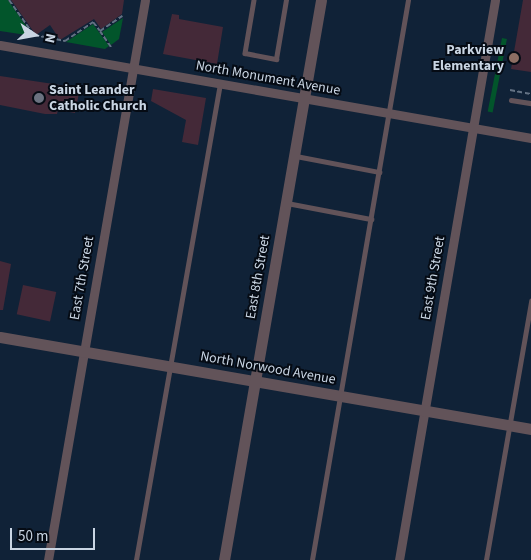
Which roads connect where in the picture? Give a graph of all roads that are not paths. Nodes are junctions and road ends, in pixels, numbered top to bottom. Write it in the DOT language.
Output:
graph roads {
  1 [pos="144,0"];
  2 [pos="254,0"];
  3 [pos="286,0"];
  4 [pos="321,0"];
  5 [pos="408,0"];
  6 [pos="495,0"];
  7 [pos="0,45"];
  8 [pos="132,67"];
  9 [pos="220,84"];
  10 [pos="304,100"];
  11 [pos="511,100"];
  12 [pos="531,103"];
  13 [pos="389,114"];
  14 [pos="472,128"];
  15 [pos="531,138"];
  16 [pos="294,155"];
  17 [pos="379,172"];
  18 [pos="286,202"];
  19 [pos="371,219"];
  20 [pos="531,301"];
  21 [pos="0,337"];
  22 [pos="84,352"];
  23 [pos="170,367"];
  24 [pos="255,381"];
  25 [pos="340,396"];
  26 [pos="425,411"];
  27 [pos="510,426"];
  28 [pos="531,429"];
  29 [pos="48,560"];
  30 [pos="136,560"];
  31 [pos="224,560"];
  32 [pos="312,560"];
  33 [pos="398,560"];
  34 [pos="486,560"];
  1 -- 8 [label="street, East 7th Street"];
  2 -- 3 [label="lane"];
  4 -- 10 [label="street, East 8th Street"];
  5 -- 13 [label="lane"];
  6 -- 14 [label="street, East 9th Street"];
  7 -- 8 [label="street, North Monument Avenue"];
  8 -- 9 [label="street, North Monument Avenue"];
  8 -- 22 [label="street, East 7th Street"];
  9 -- 10 [label="street, North Monument Avenue"];
  9 -- 23 [label="lane"];
  10 -- 13 [label="street, North Monument Avenue"];
  10 -- 16 [label="street, East 8th Street"];
  11 -- 12 [label="lane"];
  13 -- 14 [label="street, North Monument Avenue"];
  13 -- 17 [label="lane"];
  14 -- 15 [label="street, North Monument Avenue"];
  14 -- 26 [label="street, East 9th Street"];
  16 -- 17 [label="lane"];
  16 -- 18 [label="street, East 8th Street"];
  17 -- 19 [label="lane"];
  18 -- 19 [label="lane"];
  18 -- 24 [label="street, East 8th Street"];
  19 -- 25 [label="lane"];
  20 -- 27 [label="lane"];
  21 -- 22 [label="street, North Norwood Avenue"];
  22 -- 23 [label="street, North Norwood Avenue"];
  22 -- 29 [label="street, East 7th Street"];
  23 -- 24 [label="street, North Norwood Avenue"];
  23 -- 30 [label="lane"];
  24 -- 25 [label="street, North Norwood Avenue"];
  24 -- 31 [label="street, East 8th Street"];
  25 -- 26 [label="street, North Norwood Avenue"];
  25 -- 32 [label="lane"];
  26 -- 27 [label="street, North Norwood Avenue"];
  26 -- 33 [label="street, East 9th Street"];
  27 -- 28 [label="street, North Norwood Avenue"];
  27 -- 34 [label="lane"];
}
